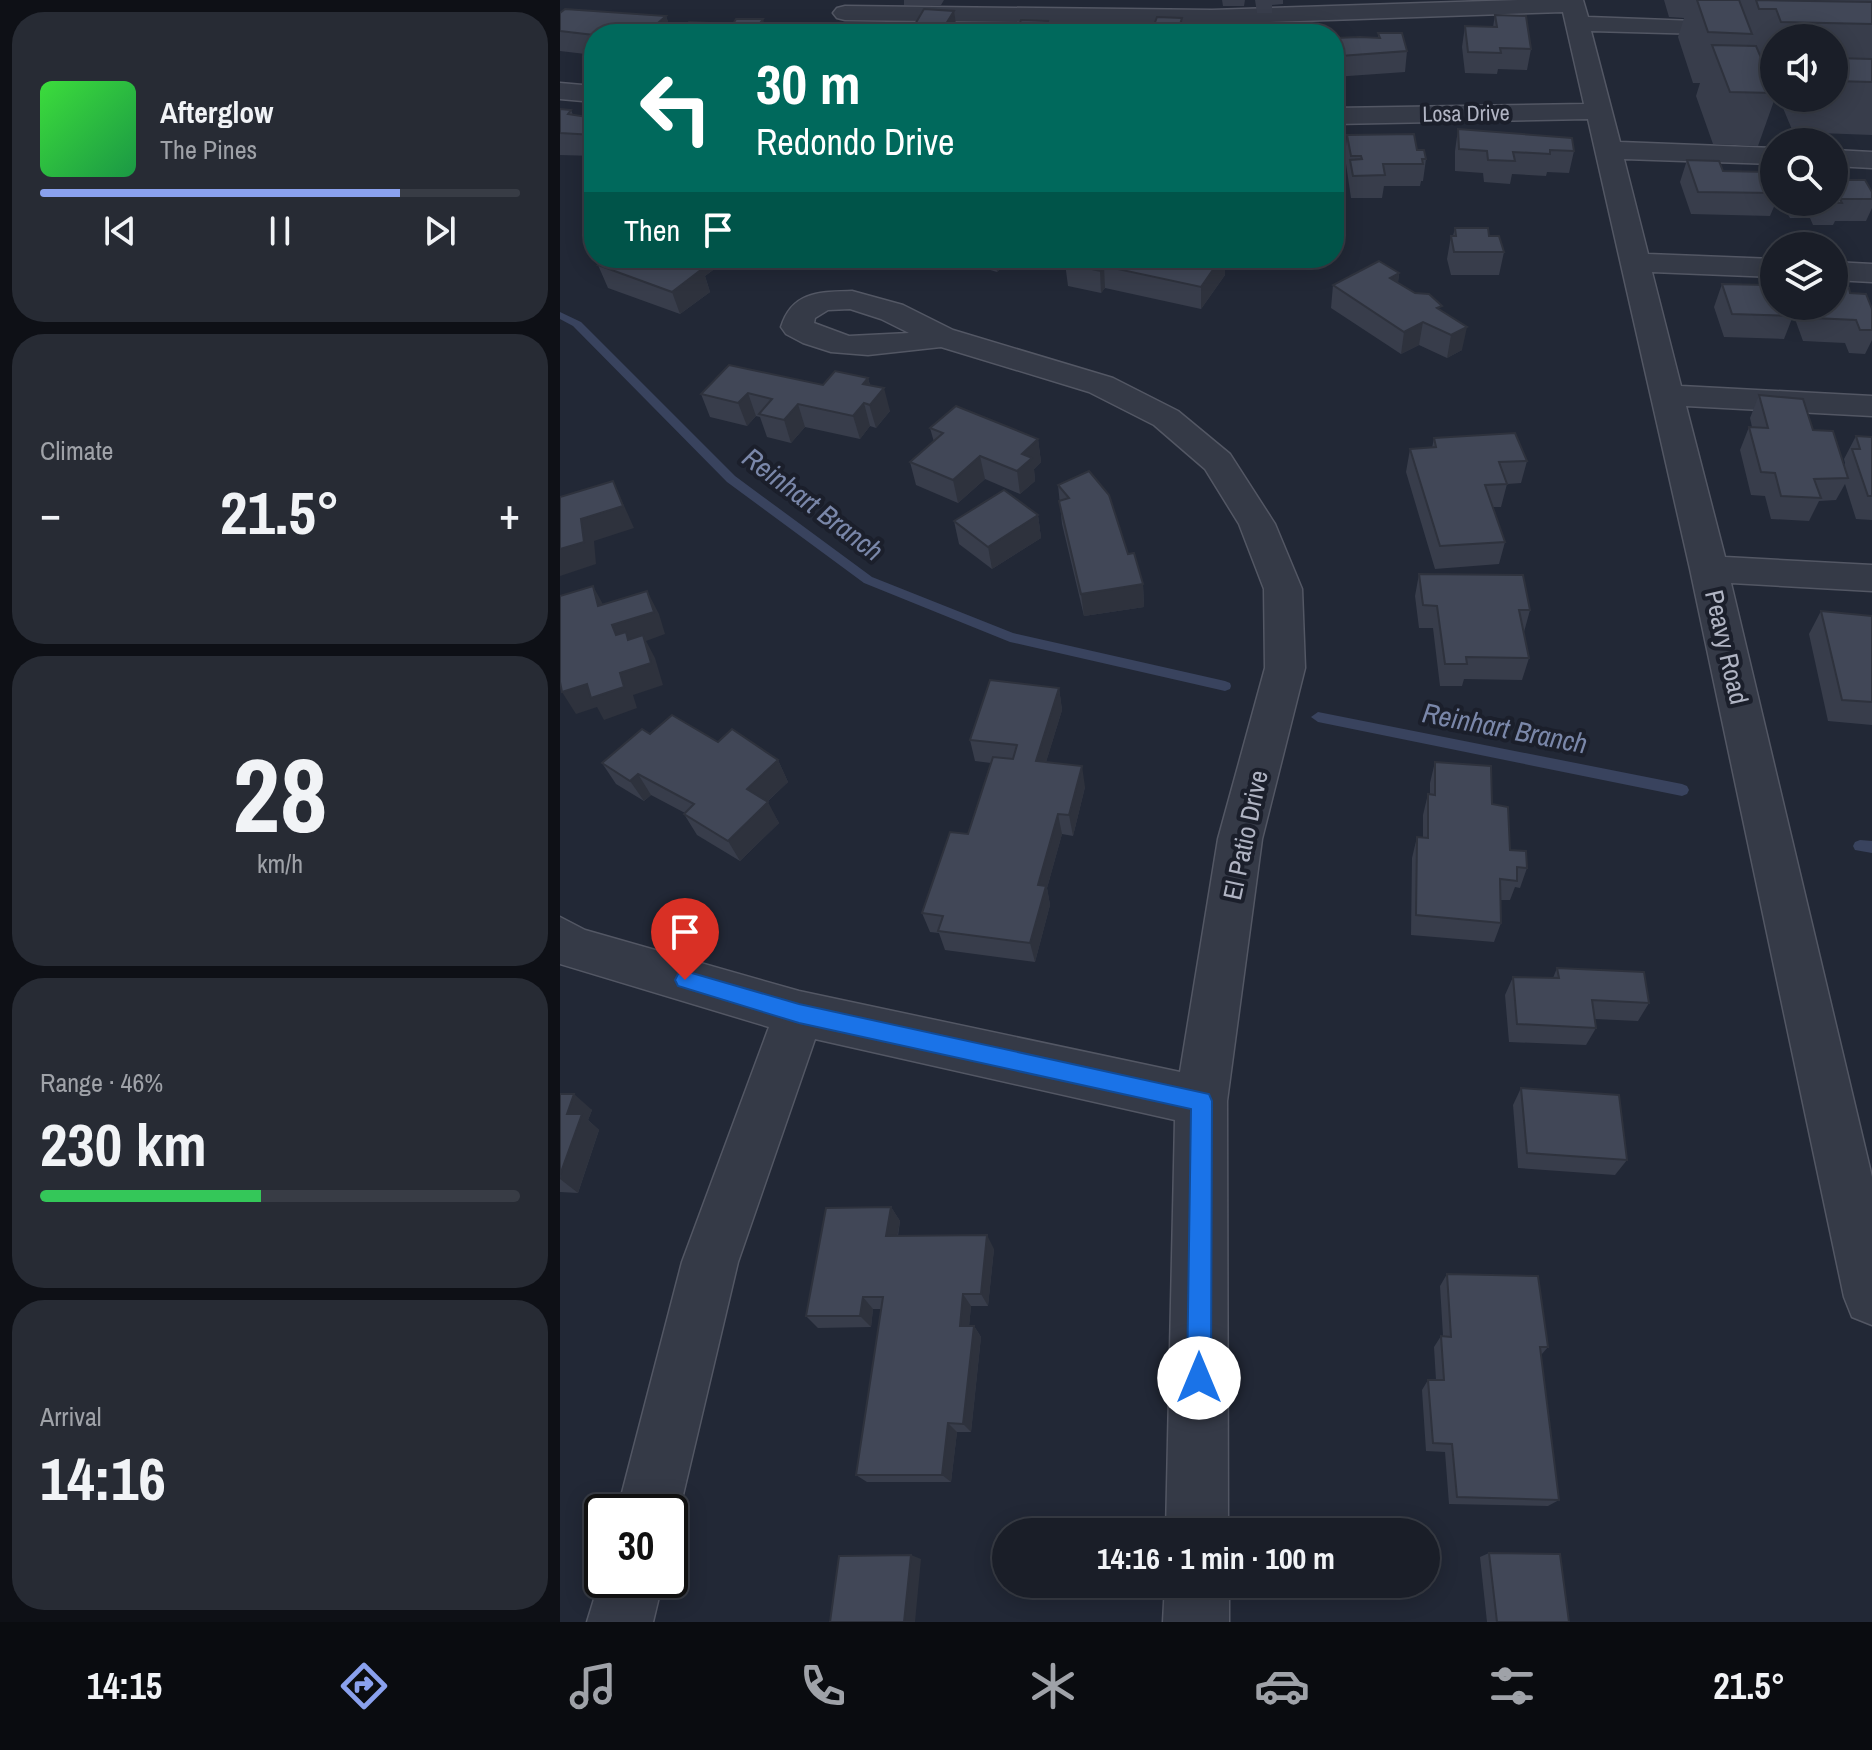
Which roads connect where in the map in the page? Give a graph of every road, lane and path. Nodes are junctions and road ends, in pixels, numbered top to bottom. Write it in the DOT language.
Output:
graph roads {
  1 [pos="849,7"];
  2 [pos="1575,10"];
  3 [pos="1760,29"];
  4 [pos="560,91"];
  5 [pos="584,93"];
  6 [pos="1598,111"];
  7 [pos="1344,116"];
  8 [pos="1609,150"];
  9 [pos="1760,155"];
  10 [pos="1848,159"];
  11 [pos="1872,160"];
  12 [pos="1636,262"];
  13 [pos="1760,267"];
  14 [pos="1848,272"];
  15 [pos="1872,273"];
  16 [pos="942,337"];
  17 [pos="1668,395"];
  18 [pos="1872,406"];
  19 [pos="1709,569"];
  20 [pos="1872,578"];
  21 [pos="564,945"];
  22 [pos="799,1013"];
  23 [pos="1201,1101"];
  24 [pos="1866,1243"];
  25 [pos="1872,1297"];
  26 [pos="652,1494"];
  27 [pos="1197,1518"];
  28 [pos="626,1598"];
  29 [pos="1197,1598"];
  30 [pos="620,1622"];
  31 [pos="1196,1622"];
  1 -- 2 [label="street"];
  2 -- 3 [label="street"];
  2 -- 6 [label="street, Peavy Road"];
  4 -- 5 [label="street"];
  6 -- 7 [label="street, Losa Drive"];
  6 -- 8 [label="street, Peavy Road"];
  8 -- 9 [label="street"];
  8 -- 12 [label="street, Peavy Road"];
  10 -- 11 [label="street"];
  12 -- 13 [label="street"];
  12 -- 17 [label="street, Peavy Road"];
  14 -- 15 [label="street"];
  16 -- 23 [label="street, El Patio Drive"];
  17 -- 18 [label="street"];
  17 -- 19 [label="street, Peavy Road"];
  19 -- 20 [label="street"];
  19 -- 24 [label="street, Peavy Road"];
  21 -- 22 [label="street"];
  22 -- 23 [label="street"];
  22 -- 26 [label="street"];
  23 -- 27 [label="street, El Patio Drive"];
  24 -- 25 [label="street, Peavy Road"];
  28 -- 30 [label="street"];
  29 -- 31 [label="street"];
}
